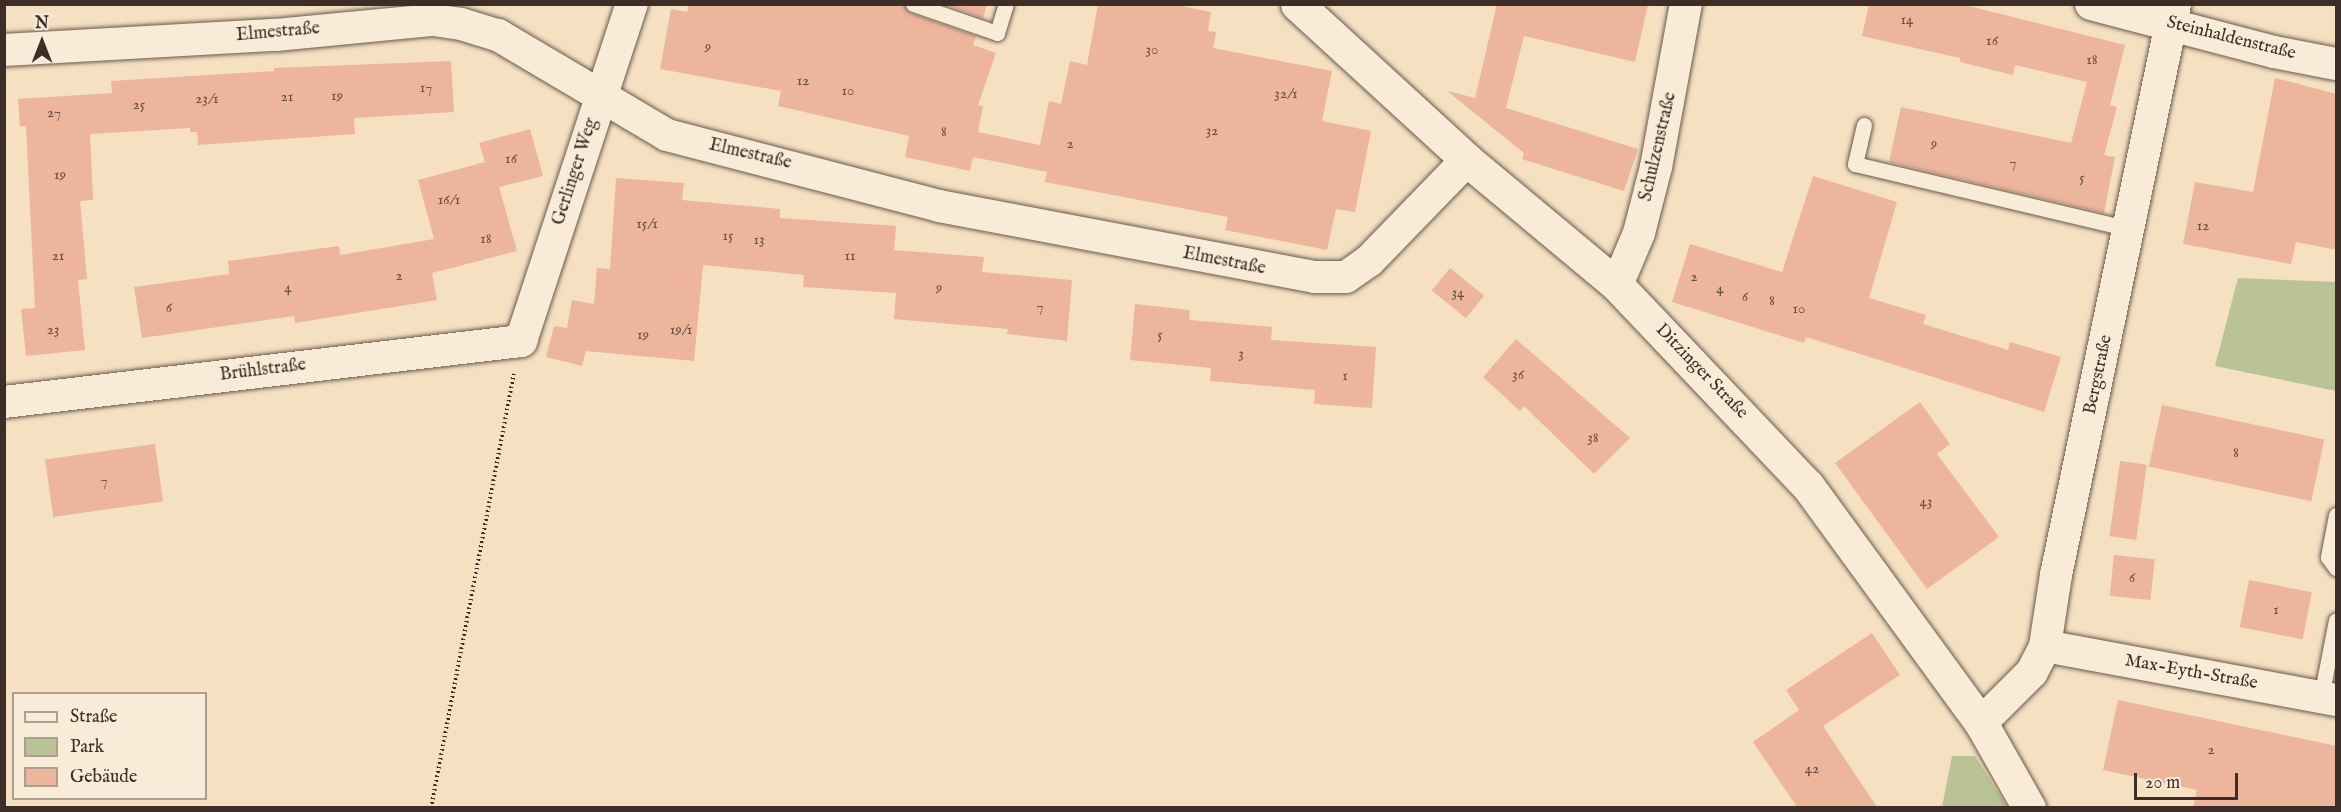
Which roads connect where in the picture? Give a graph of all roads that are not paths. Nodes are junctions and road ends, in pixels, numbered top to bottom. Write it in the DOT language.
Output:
graph roads {
  1 [pos="632,4"];
  2 [pos="913,4"];
  3 [pos="1006,4"];
  4 [pos="1296,4"];
  5 [pos="1686,4"];
  6 [pos="2091,4"];
  7 [pos="2172,14"];
  8 [pos="4,50"];
  9 [pos="2337,64"];
  10 [pos="600,97"];
  11 [pos="1864,125"];
  12 [pos="1467,160"];
  13 [pos="2129,229"];
  14 [pos="1617,285"];
  15 [pos="521,341"];
  16 [pos="4,402"];
  17 [pos="2337,515"];
  18 [pos="2337,568"];
  19 [pos="2337,620"];
  20 [pos="2045,646"];
  21 [pos="2329,698"];
  22 [pos="1981,723"];
  23 [pos="2029,807"];
  1 -- 10 [label="street, Gerlinger Weg"];
  2 -- 3 [label="lane"];
  4 -- 12 [label="street, Ditzinger Straße"];
  5 -- 14 [label="street, Schulzenstraße"];
  6 -- 7 [label="street, Steinhaldenstraße"];
  7 -- 9 [label="street, Steinhaldenstraße"];
  7 -- 13 [label="street, Bergstraße"];
  8 -- 10 [label="street, Elmestraße"];
  10 -- 12 [label="street, Elmestraße"];
  10 -- 15 [label="street, Gerlinger Weg"];
  11 -- 13 [label="lane"];
  12 -- 14 [label="street, Ditzinger Straße"];
  13 -- 20 [label="street, Bergstraße"];
  14 -- 22 [label="street, Ditzinger Straße"];
  15 -- 16 [label="street, Brühlstraße"];
  17 -- 18 [label="lane"];
  19 -- 21 [label="lane"];
  20 -- 21 [label="street, Max-Eyth-Straße"];
  20 -- 22 [label="street, Bergstraße"];
  22 -- 23 [label="street, Ditzinger Straße"];
}
